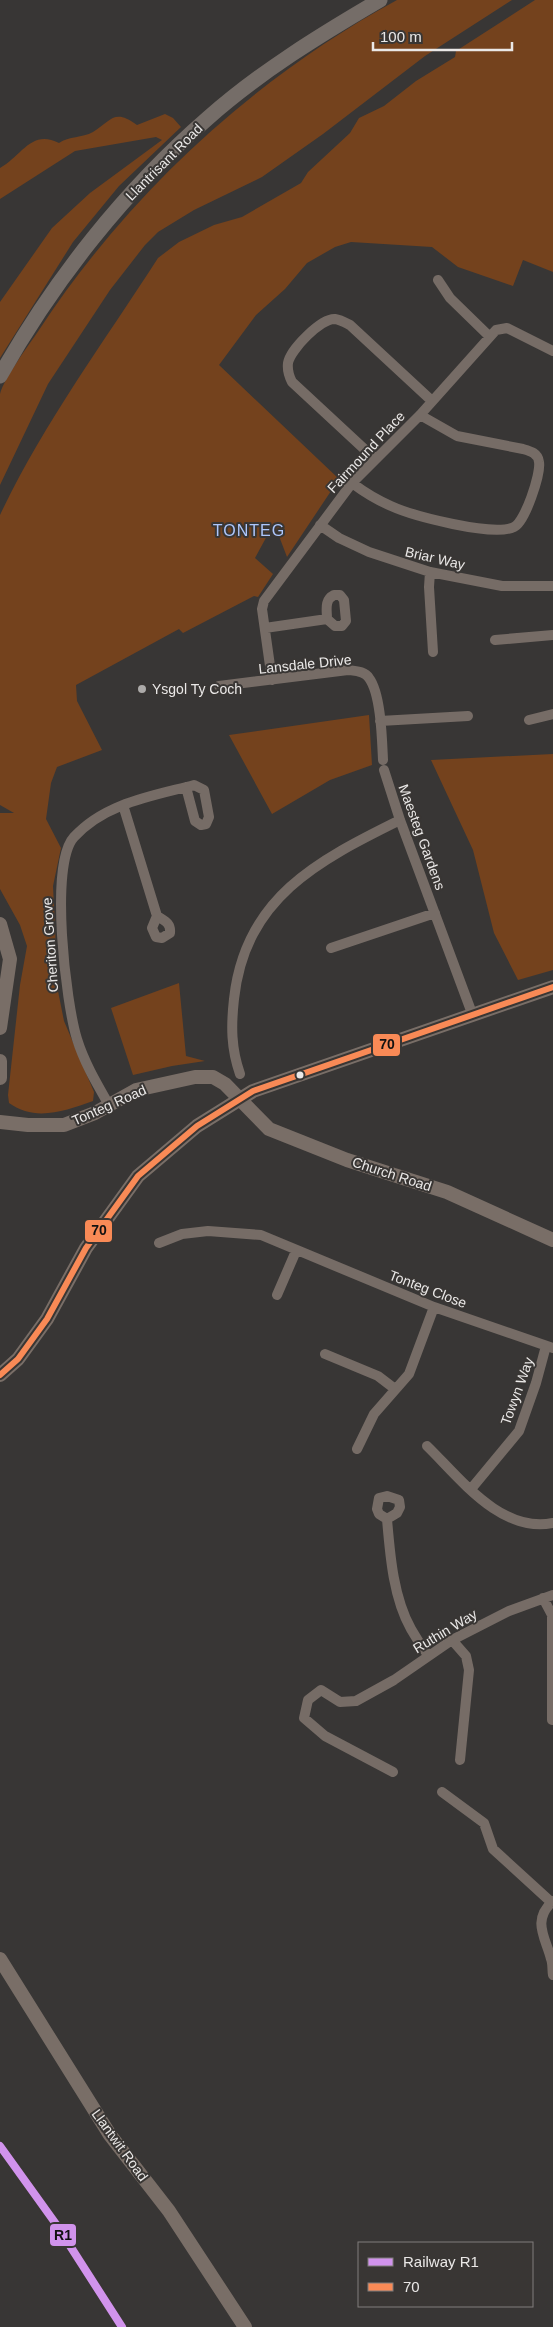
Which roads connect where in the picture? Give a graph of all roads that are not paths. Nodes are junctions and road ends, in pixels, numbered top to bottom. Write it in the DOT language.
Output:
graph roads {
  1 [pos="380,0"];
  2 [pos="438,280"];
  3 [pos="489,336"];
  4 [pos="553,351"];
  5 [pos="0,376"];
  6 [pos="432,401"];
  7 [pos="420,415"];
  8 [pos="375,459"];
  9 [pos="352,483"];
  10 [pos="320,525"];
  11 [pos="430,572"];
  12 [pos="553,586"];
  13 [pos="327,619"];
  14 [pos="265,628"];
  15 [pos="553,635"];
  16 [pos="495,640"];
  17 [pos="433,652"];
  18 [pos="272,680"];
  19 [pos="219,686"];
  20 [pos="553,714"];
  21 [pos="468,716"];
  22 [pos="530,720"];
  23 [pos="380,721"];
  24 [pos="384,765"];
  25 [pos="186,787"];
  26 [pos="123,804"];
  27 [pos="400,820"];
  28 [pos="435,913"];
  29 [pos="158,916"];
  30 [pos="0,924"];
  31 [pos="331,948"];
  32 [pos="553,987"];
  33 [pos="473,1016"];
  34 [pos="0,1028"];
  35 [pos="0,1061"];
  36 [pos="240,1074"];
  37 [pos="0,1078"];
  38 [pos="240,1098"];
  39 [pos="109,1104"];
  40 [pos="0,1122"];
  41 [pos="553,1240"];
  42 [pos="159,1243"];
  43 [pos="296,1251"];
  44 [pos="277,1295"];
  45 [pos="434,1307"];
  46 [pos="550,1347"];
  47 [pos="325,1354"];
  48 [pos="0,1375"];
  49 [pos="395,1389"];
  50 [pos="427,1446"];
  51 [pos="357,1449"];
  52 [pos="471,1489"];
  53 [pos="387,1519"];
  54 [pos="553,1523"];
  55 [pos="548,1596"];
  56 [pos="452,1640"];
  57 [pos="428,1655"];
  58 [pos="552,1720"];
  59 [pos="460,1760"];
  60 [pos="393,1772"];
  61 [pos="442,1792"];
  62 [pos="552,1902"];
  63 [pos="0,1959"];
  64 [pos="552,1960"];
  65 [pos="553,1975"];
  66 [pos="245,2327"];
  1 -- 5 [label="main road, Llantrisant Road"];
  2 -- 3 [label="street"];
  3 -- 4 [label="street"];
  3 -- 6 [label="street, Fairmound Place"];
  6 -- 7 [label="street, Fairmound Place"];
  6 -- 8 [label="street"];
  7 -- 8 [label="street, Fairmound Place"];
  7 -- 9 [label="street"];
  8 -- 9 [label="street, Fairmound Place"];
  9 -- 10 [label="street, Fairmound Place"];
  10 -- 11 [label="street, Briar Way"];
  10 -- 14 [label="street, Fairmound Place"];
  11 -- 12 [label="street, Briar Way"];
  11 -- 17 [label="street"];
  13 -- 14 [label="street"];
  14 -- 18 [label="street, Fairmound Place"];
  15 -- 16 [label="street"];
  18 -- 19 [label="street, Lansdale Drive"];
  18 -- 23 [label="street, Lansdale Drive"];
  20 -- 22 [label="street"];
  21 -- 23 [label="street"];
  23 -- 24 [label="street, Lansdale Drive"];
  24 -- 27 [label="street, Maesteg Gardens"];
  25 -- 26 [label="street, Cheriton Grove"];
  26 -- 29 [label="street"];
  26 -- 39 [label="street, Cheriton Grove"];
  27 -- 28 [label="street, Maesteg Gardens"];
  27 -- 36 [label="street"];
  28 -- 31 [label="street"];
  28 -- 33 [label="street, Maesteg Gardens"];
  30 -- 34 [label="main road"];
  32 -- 33 [label="main road"];
  33 -- 38 [label="main road"];
  35 -- 37 [label="main road"];
  38 -- 39 [label="main road, Tonteg Road"];
  38 -- 41 [label="main road, Church Road"];
  38 -- 48 [label="main road"];
  39 -- 40 [label="main road, Tonteg Road"];
  42 -- 43 [label="street, Tonteg Close"];
  43 -- 44 [label="street"];
  43 -- 45 [label="street, Tonteg Close"];
  45 -- 46 [label="street, Tonteg Close"];
  45 -- 49 [label="street"];
  46 -- 52 [label="street, Towyn Way"];
  47 -- 49 [label="street"];
  49 -- 51 [label="street"];
  50 -- 52 [label="street"];
  52 -- 54 [label="street"];
  53 -- 57 [label="street"];
  55 -- 56 [label="street, Ruthin Way"];
  55 -- 58 [label="street"];
  56 -- 57 [label="street, Ruthin Way"];
  56 -- 59 [label="street"];
  57 -- 60 [label="street, Ruthin Way"];
  61 -- 62 [label="street"];
  62 -- 64 [label="street"];
  63 -- 66 [label="main road, Llantwit Road"];
  64 -- 65 [label="street"];
}
